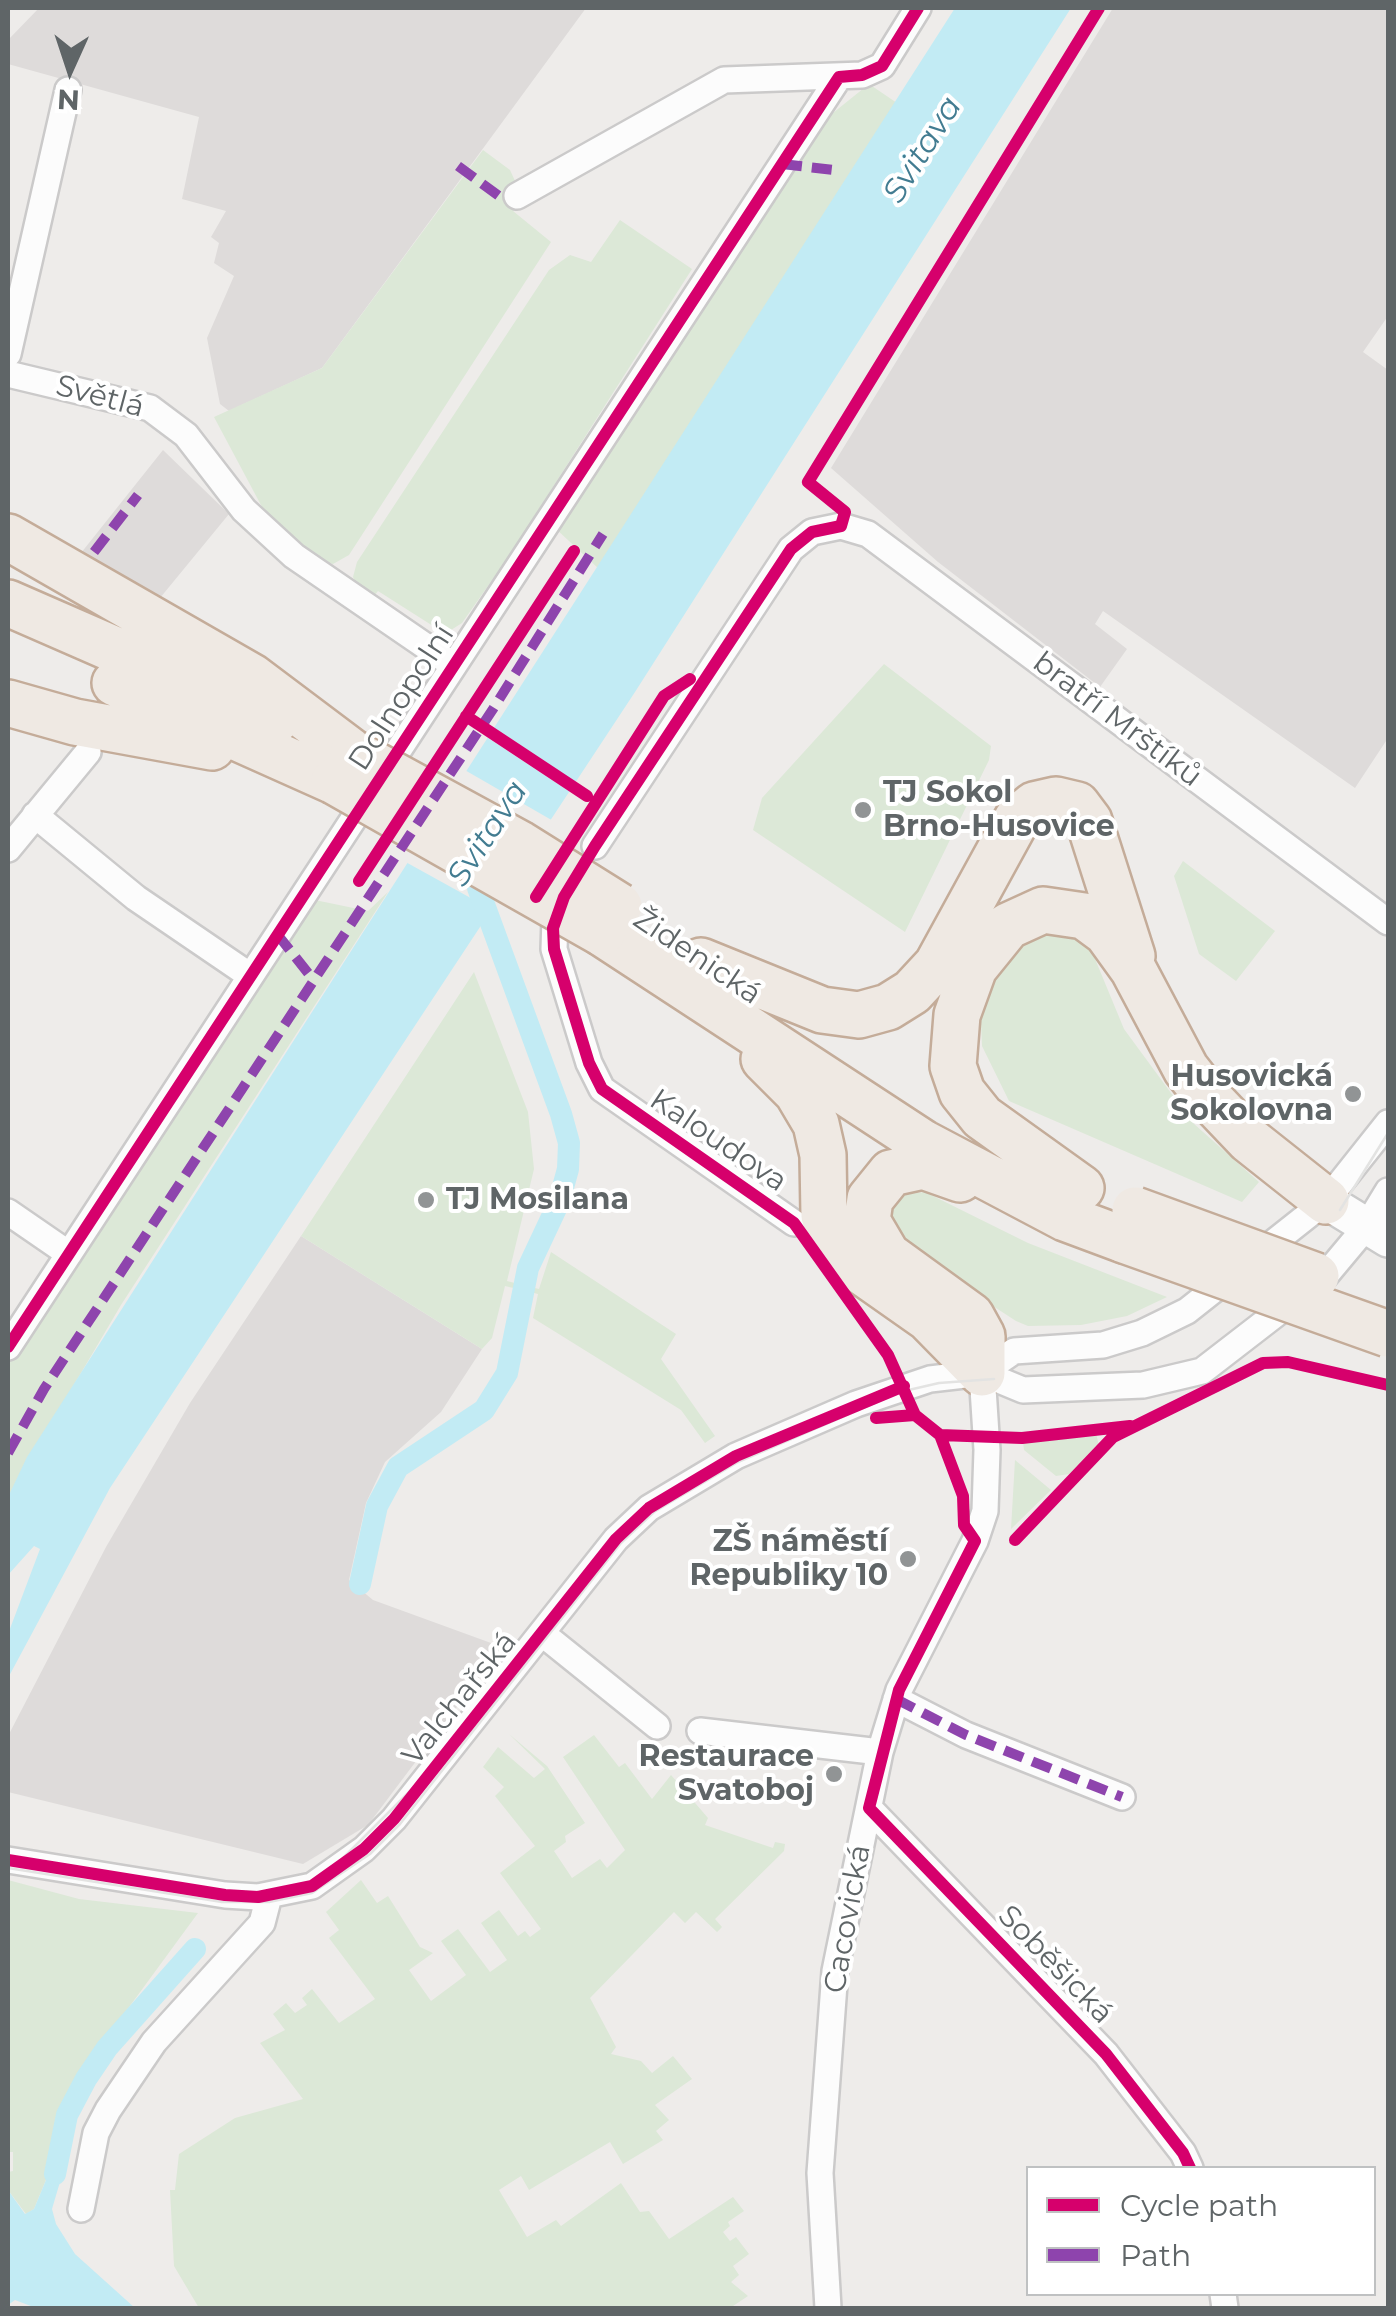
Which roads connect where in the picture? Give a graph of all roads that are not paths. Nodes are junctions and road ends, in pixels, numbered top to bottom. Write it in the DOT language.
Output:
graph roads {
  1 [pos="918,8"];
  2 [pos="839,77"];
  3 [pos="68,90"];
  4 [pos="517,196"];
  5 [pos="8,354"];
  6 [pos="8,374"];
  7 [pos="186,435"];
  8 [pos="8,537"];
  9 [pos="8,602"];
  10 [pos="8,637"];
  11 [pos="453,665"];
  12 [pos="8,703"];
  13 [pos="8,715"];
  14 [pos="81,737"];
  15 [pos="343,767"];
  16 [pos="36,815"];
  17 [pos="595,846"];
  18 [pos="8,849"];
  19 [pos="556,918"];
  20 [pos="1388,922"];
  21 [pos="696,975"];
  22 [pos="250,976"];
  23 [pos="1142,987"];
  24 [pos="1388,1124"];
  25 [pos="1388,1191"];
  26 [pos="1326,1201"];
  27 [pos="1073,1203"];
  28 [pos="8,1212"];
  29 [pos="794,1223"];
  30 [pos="1130,1225"];
  31 [pos="1377,1233"];
  32 [pos="68,1254"];
  33 [pos="1388,1302"];
  34 [pos="1388,1334"];
  35 [pos="8,1347"];
  36 [pos="982,1373"];
  37 [pos="544,1635"];
  38 [pos="896,1699"];
  39 [pos="657,1726"];
  40 [pos="700,1731"];
  41 [pos="880,1752"];
  42 [pos="1122,1797"];
  43 [pos="869,1808"];
  44 [pos="8,1860"];
  45 [pos="269,1896"];
  46 [pos="1189,2166"];
  47 [pos="81,2209"];
  48 [pos="828,2308"];
  1 -- 2 [label="street"];
  2 -- 4 [label="street"];
  2 -- 11 [label="street, Dolnopolní"];
  3 -- 5 [label="street"];
  6 -- 7 [label="street, Světlá"];
  7 -- 11 [label="street, Dolnopolní"];
  8 -- 15 [label="highway"];
  9 -- 15 [label="highway, Židenická"];
  10 -- 15 [label="highway, Židenická"];
  11 -- 22 [label="street, Dolnopolní"];
  12 -- 14 [label="highway"];
  13 -- 14 [label="highway"];
  14 -- 15 [label="highway"];
  14 -- 16 [label="street"];
  15 -- 21 [label="highway, Židenická, bridge"];
  16 -- 18 [label="street"];
  16 -- 22 [label="street"];
  17 -- 20 [label="street, bratří Mrštíků"];
  19 -- 29 [label="street, Kaloudova"];
  21 -- 23 [label="highway"];
  21 -- 27 [label="highway, Židenická"];
  21 -- 27 [label="highway, Židenická"];
  21 -- 36 [label="highway"];
  22 -- 32 [label="street, Dolnopolní"];
  23 -- 26 [label="highway"];
  23 -- 27 [label="highway"];
  24 -- 26 [label="street"];
  25 -- 31 [label="street"];
  26 -- 31 [label="main road"];
  26 -- 36 [label="street"];
  27 -- 30 [label="highway, Židenická"];
  27 -- 36 [label="highway"];
  28 -- 32 [label="street"];
  30 -- 33 [label="highway, Židenická, bridge"];
  30 -- 34 [label="highway, Židenická, bridge"];
  31 -- 36 [label="street"];
  32 -- 35 [label="street, Dolnopolní"];
  36 -- 37 [label="street, Valchařská"];
  36 -- 38 [label="street, Cacovická"];
  37 -- 39 [label="street"];
  37 -- 45 [label="street, Valchařská"];
  38 -- 41 [label="street, Cacovická"];
  38 -- 42 [label="street"];
  40 -- 41 [label="street"];
  41 -- 43 [label="street, Cacovická"];
  43 -- 46 [label="street, Soběšická"];
  43 -- 48 [label="street, Cacovická"];
  44 -- 45 [label="street, Valchařská"];
  45 -- 47 [label="street"];
}
